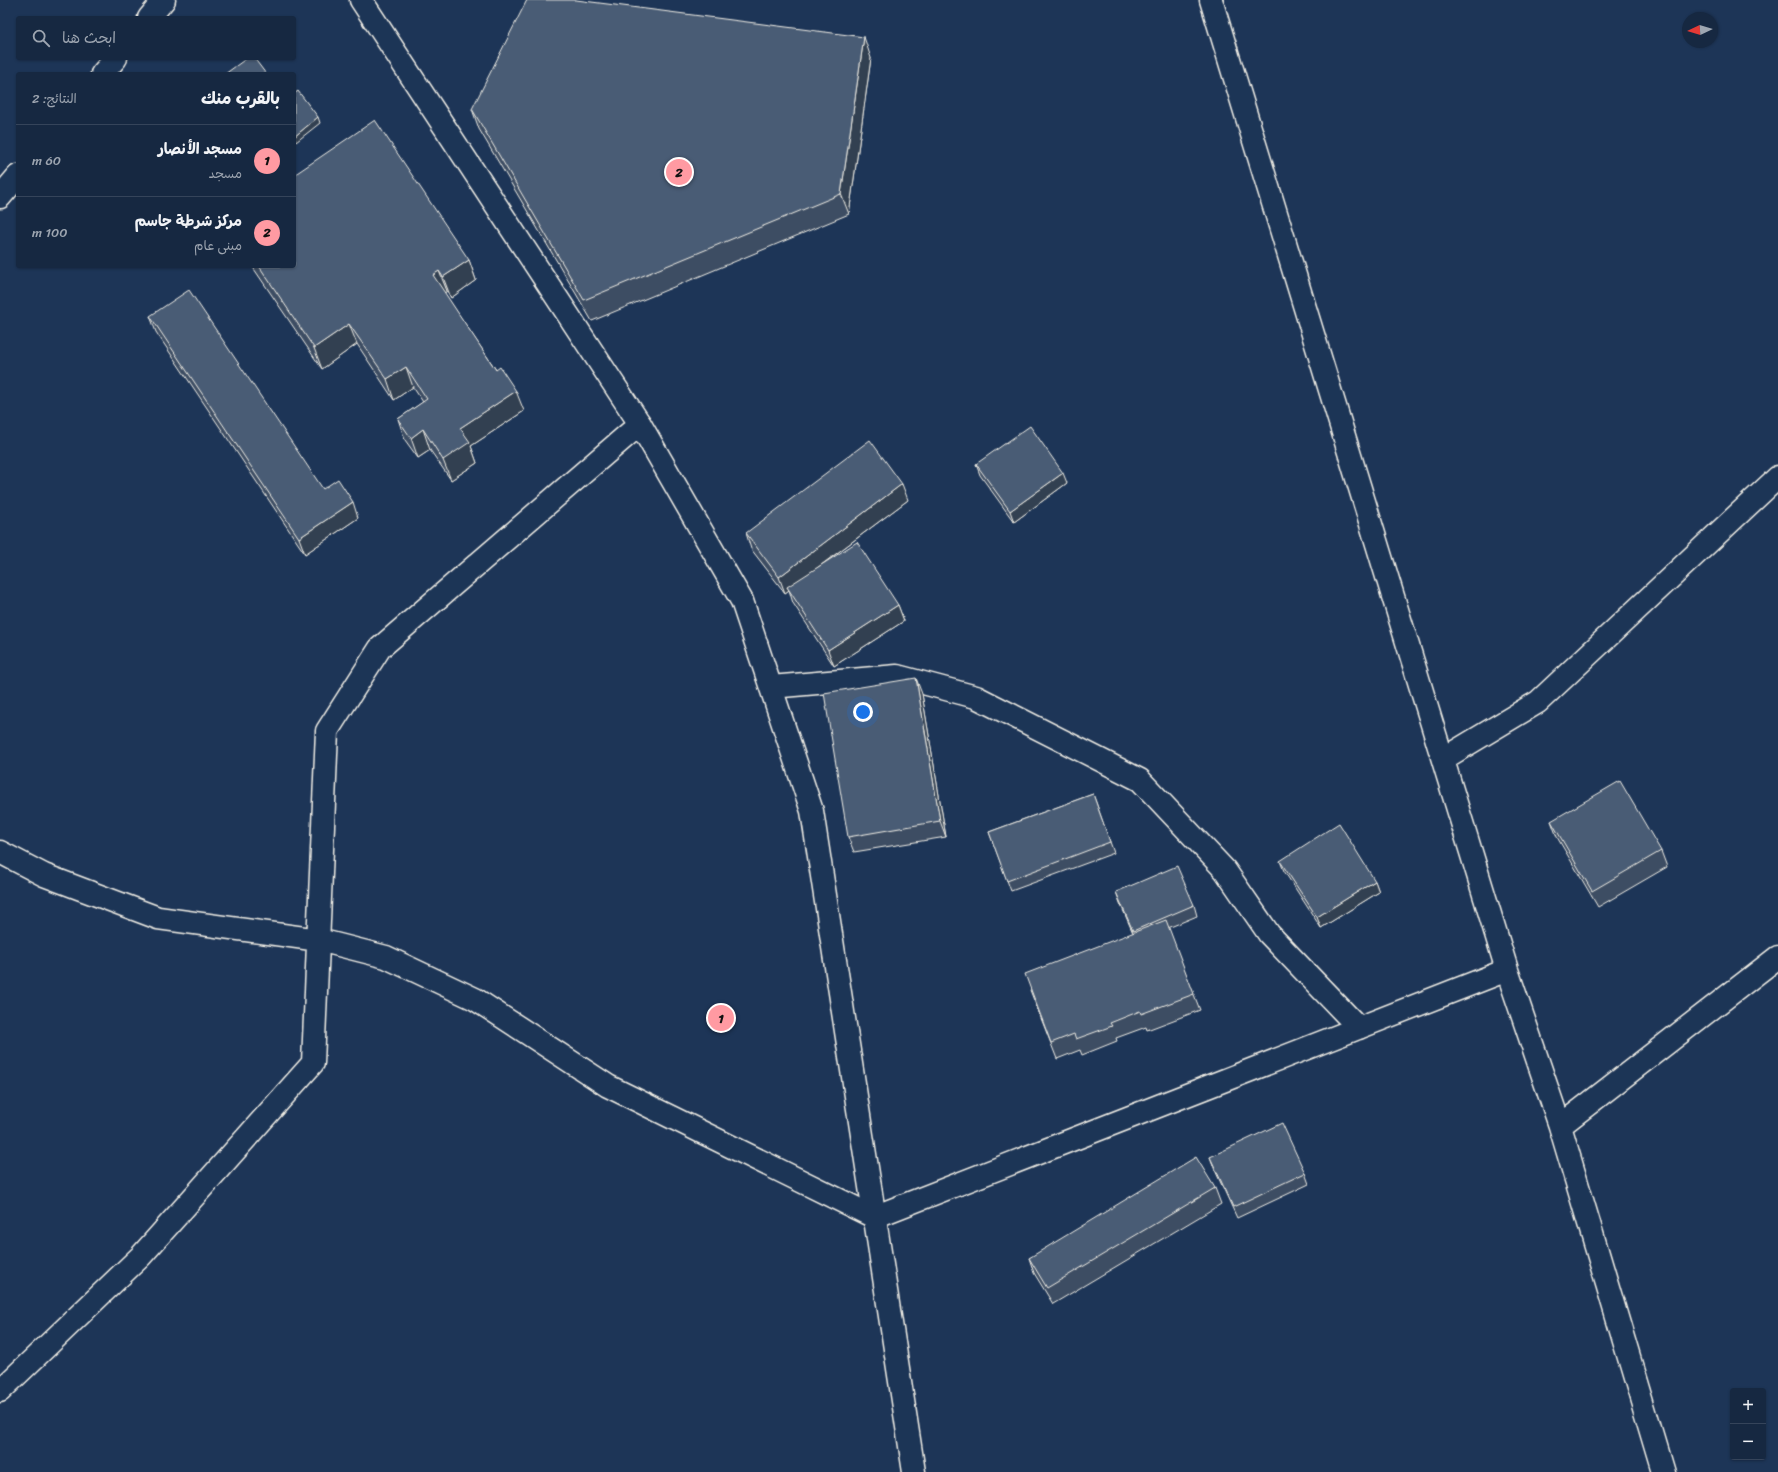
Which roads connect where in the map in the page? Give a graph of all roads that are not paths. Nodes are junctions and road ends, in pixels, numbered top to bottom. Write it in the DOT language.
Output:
graph roads {
  1 [pos="164,0"];
  2 [pos="361,0"];
  3 [pos="1211,0"];
  4 [pos="151,16"];
  5 [pos="114,60"];
  6 [pos="104,72"];
  7 [pos="16,178"];
  8 [pos="0,197"];
  9 [pos="640,424"];
  10 [pos="1778,477"];
  11 [pos="771,687"];
  12 [pos="1443,759"];
  13 [pos="0,852"];
  14 [pos="319,940"];
  15 [pos="1778,957"];
  16 [pos="1507,970"];
  17 [pos="1359,1028"];
  18 [pos="1560,1126"];
  19 [pos="874,1216"];
  20 [pos="0,1391"];
  21 [pos="914,1472"];
  22 [pos="1663,1472"];
  1 -- 4 [label="street"];
  2 -- 9 [label="street"];
  3 -- 12 [label="street"];
  5 -- 6 [label="street"];
  7 -- 8 [label="street"];
  9 -- 11 [label="street"];
  9 -- 14 [label="street"];
  10 -- 12 [label="street"];
  11 -- 17 [label="street"];
  11 -- 19 [label="street"];
  12 -- 16 [label="street"];
  13 -- 14 [label="street"];
  14 -- 19 [label="street"];
  14 -- 20 [label="street"];
  15 -- 18 [label="street"];
  16 -- 17 [label="street"];
  16 -- 18 [label="street"];
  17 -- 19 [label="street"];
  18 -- 22 [label="street"];
  19 -- 21 [label="street"];
}
